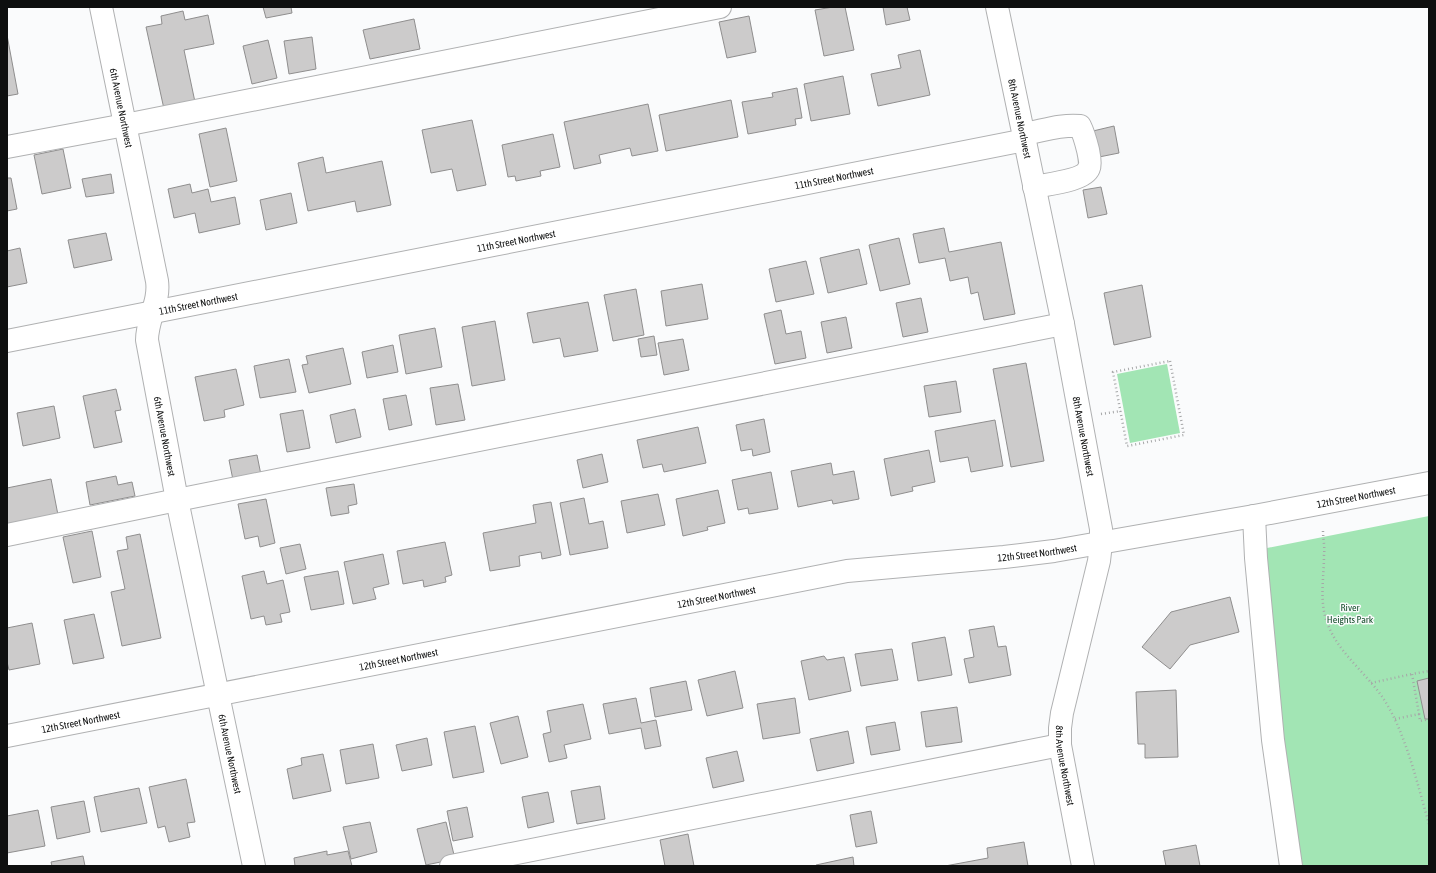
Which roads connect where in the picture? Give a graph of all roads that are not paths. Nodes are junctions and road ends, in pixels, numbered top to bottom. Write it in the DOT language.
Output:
graph roads {
  1 [pos="101,7"];
  2 [pos="720,7"];
  3 [pos="997,7"];
  4 [pos="125,125"];
  5 [pos="1024,137"];
  6 [pos="7,147"];
  7 [pos="1034,187"];
  8 [pos="152,312"];
  9 [pos="1063,324"];
  10 [pos="7,341"];
  11 [pos="1429,483"];
  12 [pos="177,500"];
  13 [pos="1254,516"];
  14 [pos="7,535"];
  15 [pos="1101,543"];
  16 [pos="218,694"];
  17 [pos="7,736"];
  18 [pos="1060,745"];
  19 [pos="254,866"];
  20 [pos="451,866"];
  21 [pos="1083,866"];
  22 [pos="1291,866"];
  1 -- 4 [label="street, 6th Avenue Northwest"];
  2 -- 4 [label="street"];
  3 -- 5 [label="street, 8th Avenue Northwest"];
  4 -- 6 [label="street"];
  4 -- 8 [label="street, 6th Avenue Northwest"];
  5 -- 7 [label="street, 8th Avenue Northwest"];
  5 -- 7 [label="street, 11th Street Northwest"];
  5 -- 8 [label="street, 11th Street Northwest"];
  7 -- 9 [label="street, 8th Avenue Northwest"];
  8 -- 10 [label="street, 11th Street Northwest"];
  8 -- 12 [label="street, 6th Avenue Northwest"];
  9 -- 12 [label="street"];
  9 -- 15 [label="street, 8th Avenue Northwest"];
  11 -- 13 [label="street, 12th Street Northwest"];
  12 -- 14 [label="street"];
  12 -- 16 [label="street, 6th Avenue Northwest"];
  13 -- 15 [label="street, 12th Street Northwest"];
  13 -- 22 [label="street"];
  15 -- 16 [label="street, 12th Street Northwest"];
  15 -- 18 [label="street, 8th Avenue Northwest"];
  16 -- 17 [label="street, 12th Street Northwest"];
  16 -- 19 [label="street, 6th Avenue Northwest"];
  18 -- 20 [label="street"];
  18 -- 21 [label="street, 8th Avenue Northwest"];
}
